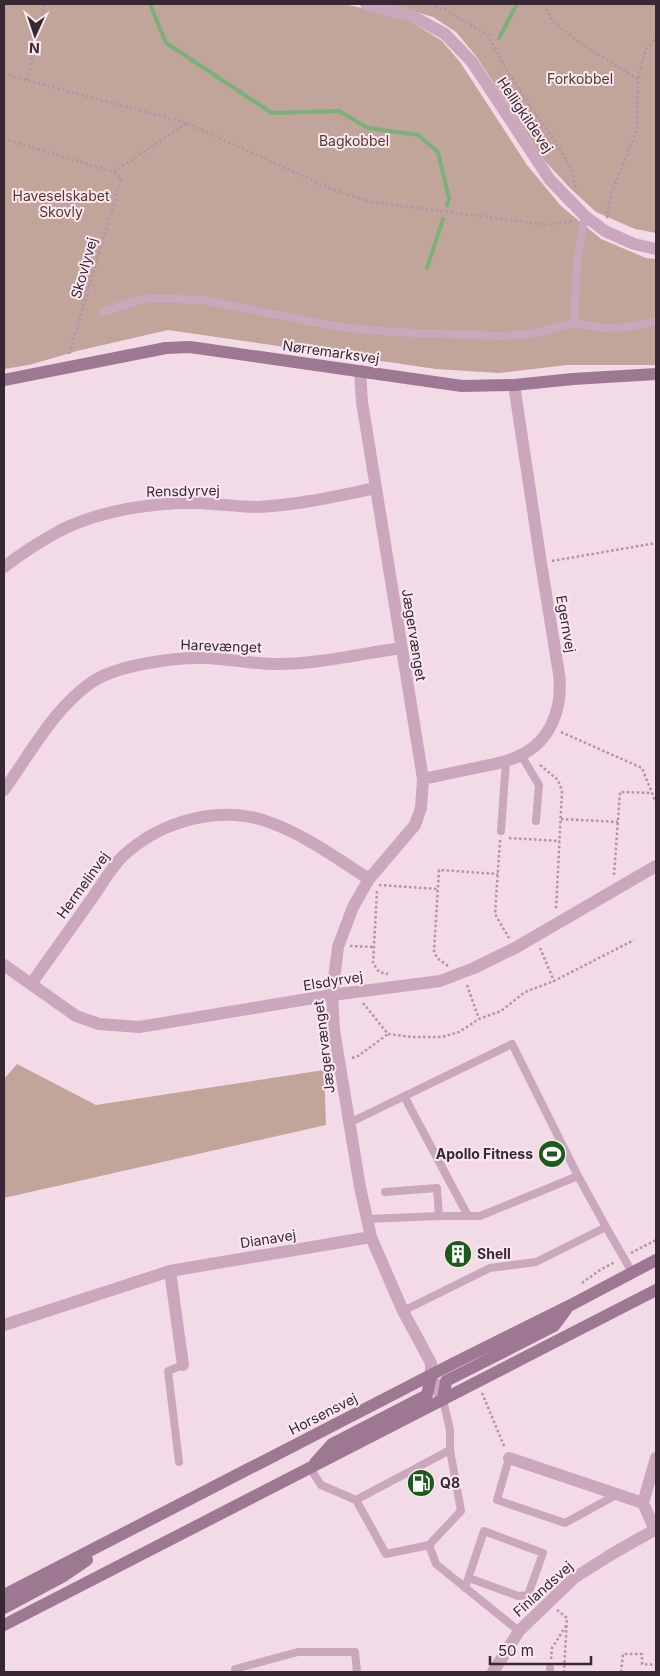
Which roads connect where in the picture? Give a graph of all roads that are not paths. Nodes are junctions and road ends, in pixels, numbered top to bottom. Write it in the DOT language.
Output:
graph roads {
  1 [pos="366,4"];
  2 [pos="585,216"];
  3 [pos="656,249"];
  4 [pos="102,312"];
  5 [pos="656,321"];
  6 [pos="574,323"];
  7 [pos="360,371"];
  8 [pos="656,374"];
  9 [pos="4,380"];
  10 [pos="514,385"];
  11 [pos="376,488"];
  12 [pos="4,567"];
  13 [pos="401,648"];
  14 [pos="523,754"];
  15 [pos="506,761"];
  16 [pos="423,779"];
  17 [pos="4,790"];
  18 [pos="536,822"];
  19 [pos="501,831"];
  20 [pos="656,866"];
  21 [pos="374,882"];
  22 [pos="4,965"];
  23 [pos="31,984"];
  24 [pos="332,995"];
  25 [pos="404,1096"];
  26 [pos="349,1123"];
  27 [pos="578,1176"];
  28 [pos="385,1192"];
  29 [pos="439,1216"];
  30 [pos="468,1216"];
  31 [pos="367,1219"];
  32 [pos="606,1227"];
  33 [pos="371,1238"];
  34 [pos="656,1260"];
  35 [pos="170,1271"];
  36 [pos="632,1272"];
  37 [pos="656,1290"];
  38 [pos="569,1306"];
  39 [pos="403,1311"];
  40 [pos="4,1325"];
  41 [pos="183,1365"];
  42 [pos="431,1376"];
  43 [pos="443,1400"];
  44 [pos="450,1450"];
  45 [pos="509,1458"];
  46 [pos="656,1458"];
  47 [pos="180,1462"];
  48 [pos="310,1468"];
  49 [pos="653,1475"];
  50 [pos="616,1495"];
  51 [pos="356,1500"];
  52 [pos="643,1504"];
  53 [pos="656,1529"];
  54 [pos="133,1530"];
  55 [pos="430,1545"];
  56 [pos="469,1578"];
  57 [pos="465,1588"];
  58 [pos="4,1595"];
  59 [pos="4,1608"];
  60 [pos="4,1625"];
  61 [pos="519,1631"];
  62 [pos="235,1672"];
  63 [pos="357,1672"];
  64 [pos="493,1672"];
  1 -- 2 [label="street, Helligkildevej"];
  2 -- 3 [label="street, Helligkildevej"];
  2 -- 6 [label="lane"];
  4 -- 6 [label="lane"];
  5 -- 6 [label="lane"];
  7 -- 9 [label="main road, Nørremarksvej"];
  7 -- 10 [label="main road, Nørremarksvej"];
  7 -- 11 [label="street, Jægervænget"];
  8 -- 10 [label="main road, Nørremarksvej"];
  10 -- 14 [label="street, Egernvej"];
  11 -- 12 [label="street, Rensdyrvej"];
  11 -- 13 [label="street, Jægervænget"];
  13 -- 16 [label="street, Jægervænget"];
  13 -- 17 [label="street, Harevænget"];
  14 -- 15 [label="street, Egernvej"];
  14 -- 18 [label="lane"];
  15 -- 16 [label="street, Egernvej"];
  15 -- 19 [label="lane"];
  16 -- 21 [label="street, Jægervænget"];
  20 -- 24 [label="street, Elsdyrvej"];
  21 -- 23 [label="street, Hermelinvej"];
  21 -- 24 [label="street, Jægervænget"];
  22 -- 23 [label="street, Elsdyrvej"];
  23 -- 24 [label="street, Elsdyrvej"];
  24 -- 26 [label="street, Jægervænget"];
  25 -- 26 [label="lane"];
  25 -- 27 [label="lane"];
  25 -- 30 [label="lane"];
  26 -- 31 [label="street, Jægervænget"];
  27 -- 30 [label="lane"];
  27 -- 32 [label="lane"];
  28 -- 29 [label="lane"];
  29 -- 30 [label="lane"];
  29 -- 31 [label="lane"];
  31 -- 33 [label="street, Jægervænget"];
  32 -- 36 [label="lane"];
  32 -- 39 [label="lane"];
  33 -- 35 [label="street, Dianavej"];
  33 -- 39 [label="street, Jægervænget"];
  34 -- 36 [label="main road, Horsensvej"];
  35 -- 40 [label="street, Dianavej"];
  35 -- 41 [label="street"];
  36 -- 38 [label="main road, Horsensvej"];
  37 -- 43 [label="main road"];
  38 -- 42 [label="main road, Horsensvej"];
  38 -- 43 [label="main road"];
  39 -- 42 [label="street, Jægervænget"];
  41 -- 47 [label="lane"];
  42 -- 43 [label="street, Jægervænget"];
  42 -- 48 [label="main road"];
  42 -- 54 [label="main road, Horsensvej"];
  43 -- 44 [label="lane"];
  43 -- 48 [label="main road"];
  44 -- 51 [label="lane"];
  44 -- 55 [label="lane"];
  45 -- 50 [label="street"];
  45 -- 50 [label="lane"];
  46 -- 49 [label="street"];
  48 -- 51 [label="lane"];
  48 -- 60 [label="main road"];
  49 -- 52 [label="street"];
  50 -- 52 [label="street"];
  51 -- 55 [label="lane"];
  52 -- 53 [label="street, Finlandsvej"];
  53 -- 61 [label="street, Finlandsvej"];
  54 -- 58 [label="main road, Horsensvej"];
  54 -- 59 [label="main road"];
  55 -- 57 [label="lane"];
  56 -- 56 [label="lane"];
  56 -- 57 [label="lane"];
  57 -- 61 [label="lane"];
  61 -- 64 [label="street, Finlandsvej"];
  62 -- 63 [label="lane"];
}
